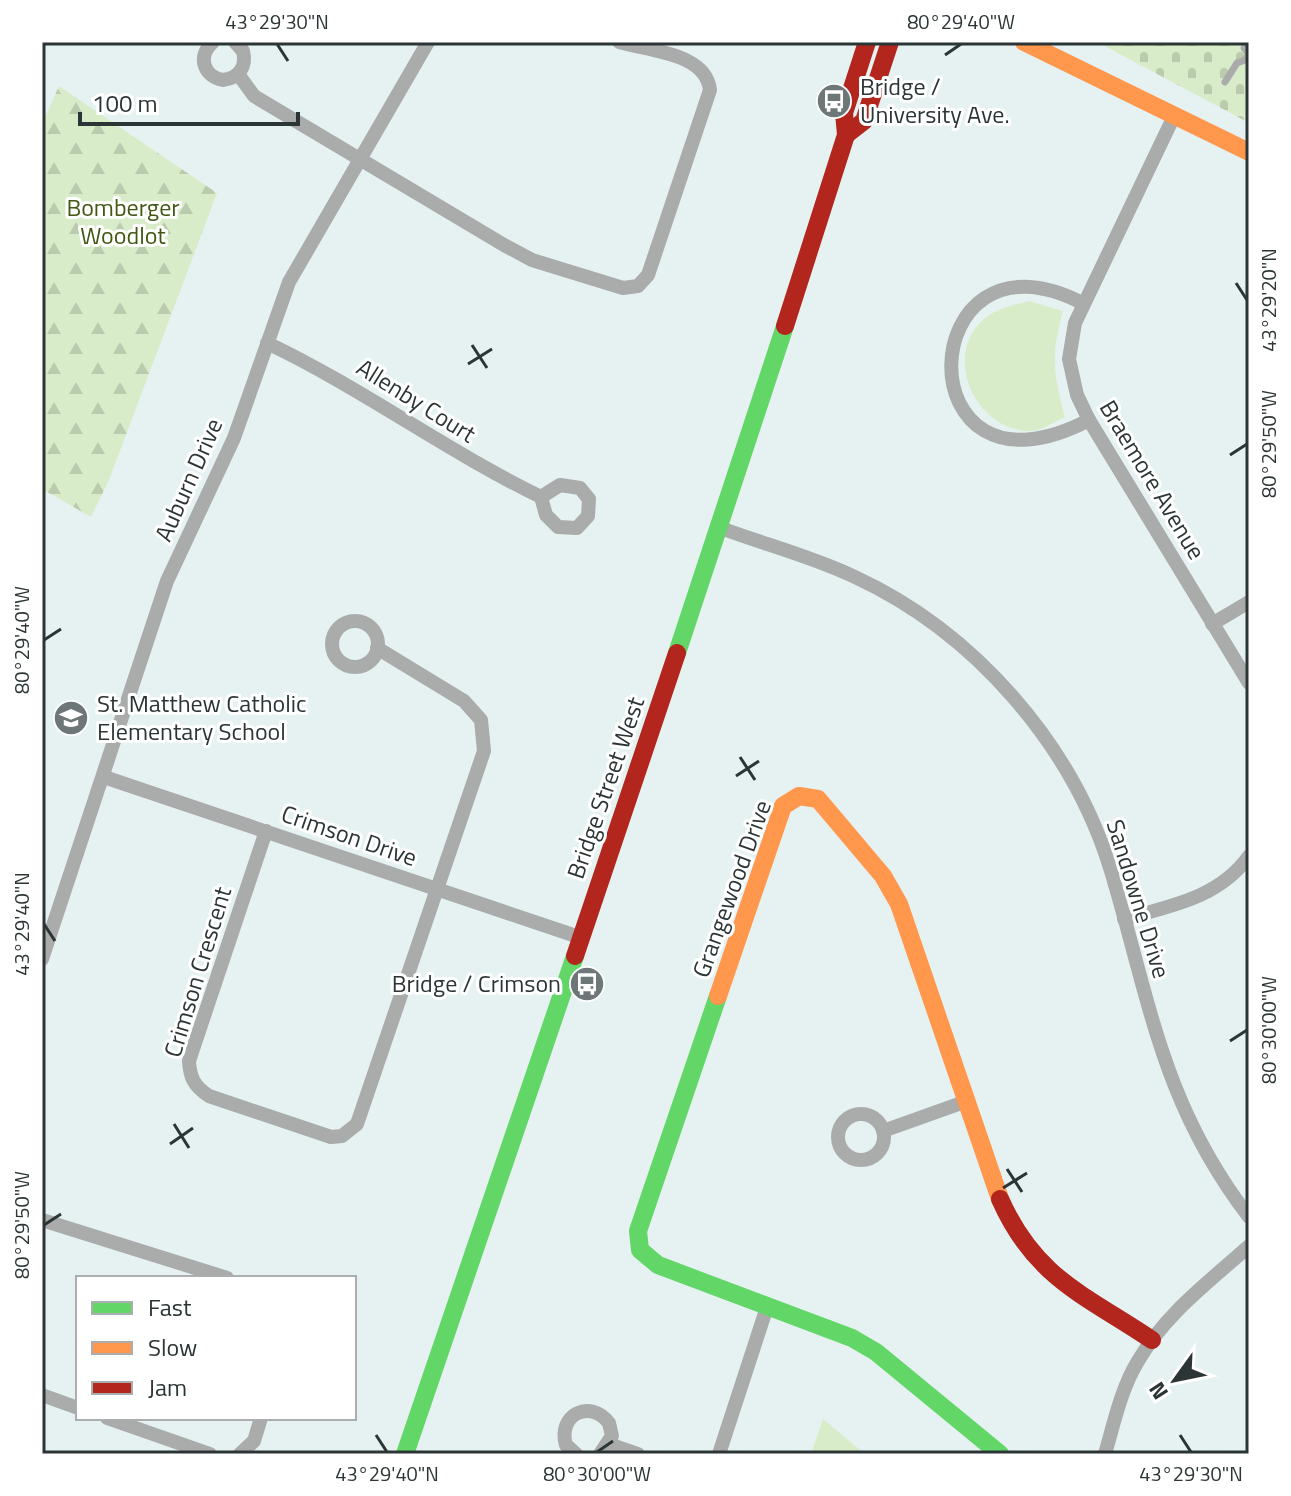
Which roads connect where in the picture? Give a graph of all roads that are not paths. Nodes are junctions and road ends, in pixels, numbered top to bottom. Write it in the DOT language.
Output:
graph roads {
  1 [pos="213,42"];
  2 [pos="235,42"];
  3 [pos="428,42"];
  4 [pos="619,42"];
  5 [pos="867,42"];
  6 [pos="890,42"];
  7 [pos="1024,42"];
  8 [pos="1247,42"];
  9 [pos="238,74"];
  10 [pos="1225,82"];
  11 [pos="1175,114"];
  12 [pos="846,135"];
  13 [pos="1249,152"];
  14 [pos="359,159"];
  15 [pos="1082,303"];
  16 [pos="267,343"];
  17 [pos="1089,420"];
  18 [pos="541,497"];
  19 [pos="718,527"];
  20 [pos="1249,602"];
  21 [pos="1212,624"];
  22 [pos="377,648"];
  23 [pos="1249,683"];
  24 [pos="104,777"];
  25 [pos="266,831"];
  26 [pos="1249,856"];
  27 [pos="438,889"];
  28 [pos="1124,919"];
  29 [pos="579,937"];
  30 [pos="42,959"];
  31 [pos="967,1101"];
  32 [pos="883,1131"];
  33 [pos="1249,1217"];
  34 [pos="42,1220"];
  35 [pos="1249,1246"];
  36 [pos="221,1276"];
  37 [pos="767,1307"];
  38 [pos="1152,1340"];
  39 [pos="42,1395"];
  40 [pos="76,1407"];
  41 [pos="113,1420"];
  42 [pos="260,1420"];
  43 [pos="605,1449"];
  44 [pos="210,1454"];
  45 [pos="240,1454"];
  46 [pos="405,1454"];
  47 [pos="576,1454"];
  48 [pos="638,1454"];
  49 [pos="719,1454"];
  50 [pos="1000,1454"];
  51 [pos="1105,1454"];
  1 -- 9 [label="street"];
  2 -- 9 [label="street"];
  3 -- 14 [label="street, Auburn Drive"];
  4 -- 14 [label="street"];
  5 -- 12 [label="main road, Bridge Street West"];
  6 -- 12 [label="main road, Bridge Street West"];
  7 -- 11 [label="main road"];
  8 -- 10 [label="lane"];
  9 -- 14 [label="street"];
  11 -- 13 [label="main road"];
  11 -- 15 [label="street, Braemore Avenue"];
  12 -- 19 [label="main road, Bridge Street West"];
  14 -- 16 [label="street, Auburn Drive"];
  15 -- 17 [label="street, Braemore Avenue"];
  15 -- 17 [label="street"];
  16 -- 18 [label="street, Allenby Court"];
  16 -- 24 [label="street, Auburn Drive"];
  17 -- 21 [label="street, Braemore Avenue"];
  19 -- 28 [label="street, Sandowne Drive"];
  19 -- 29 [label="main road, Bridge Street West"];
  20 -- 21 [label="street"];
  21 -- 23 [label="street, Braemore Avenue"];
  22 -- 27 [label="street, Crimson Crescent"];
  24 -- 25 [label="street, Crimson Drive"];
  24 -- 30 [label="street, Auburn Drive"];
  25 -- 27 [label="street, Crimson Drive"];
  25 -- 27 [label="street, Crimson Crescent"];
  26 -- 28 [label="street"];
  27 -- 29 [label="street, Crimson Drive"];
  28 -- 33 [label="street, Sandowne Drive"];
  29 -- 46 [label="main road, Bridge Street West"];
  31 -- 32 [label="street"];
  31 -- 37 [label="main road, Grangewood Drive"];
  31 -- 38 [label="main road, Grangewood Drive"];
  34 -- 36 [label="street"];
  35 -- 38 [label="street"];
  37 -- 49 [label="street"];
  37 -- 50 [label="main road, Grangewood Drive"];
  38 -- 51 [label="street"];
  39 -- 40 [label="street"];
  41 -- 44 [label="street"];
  42 -- 45 [label="street"];
  43 -- 47 [label="street"];
  43 -- 48 [label="street"];
}
